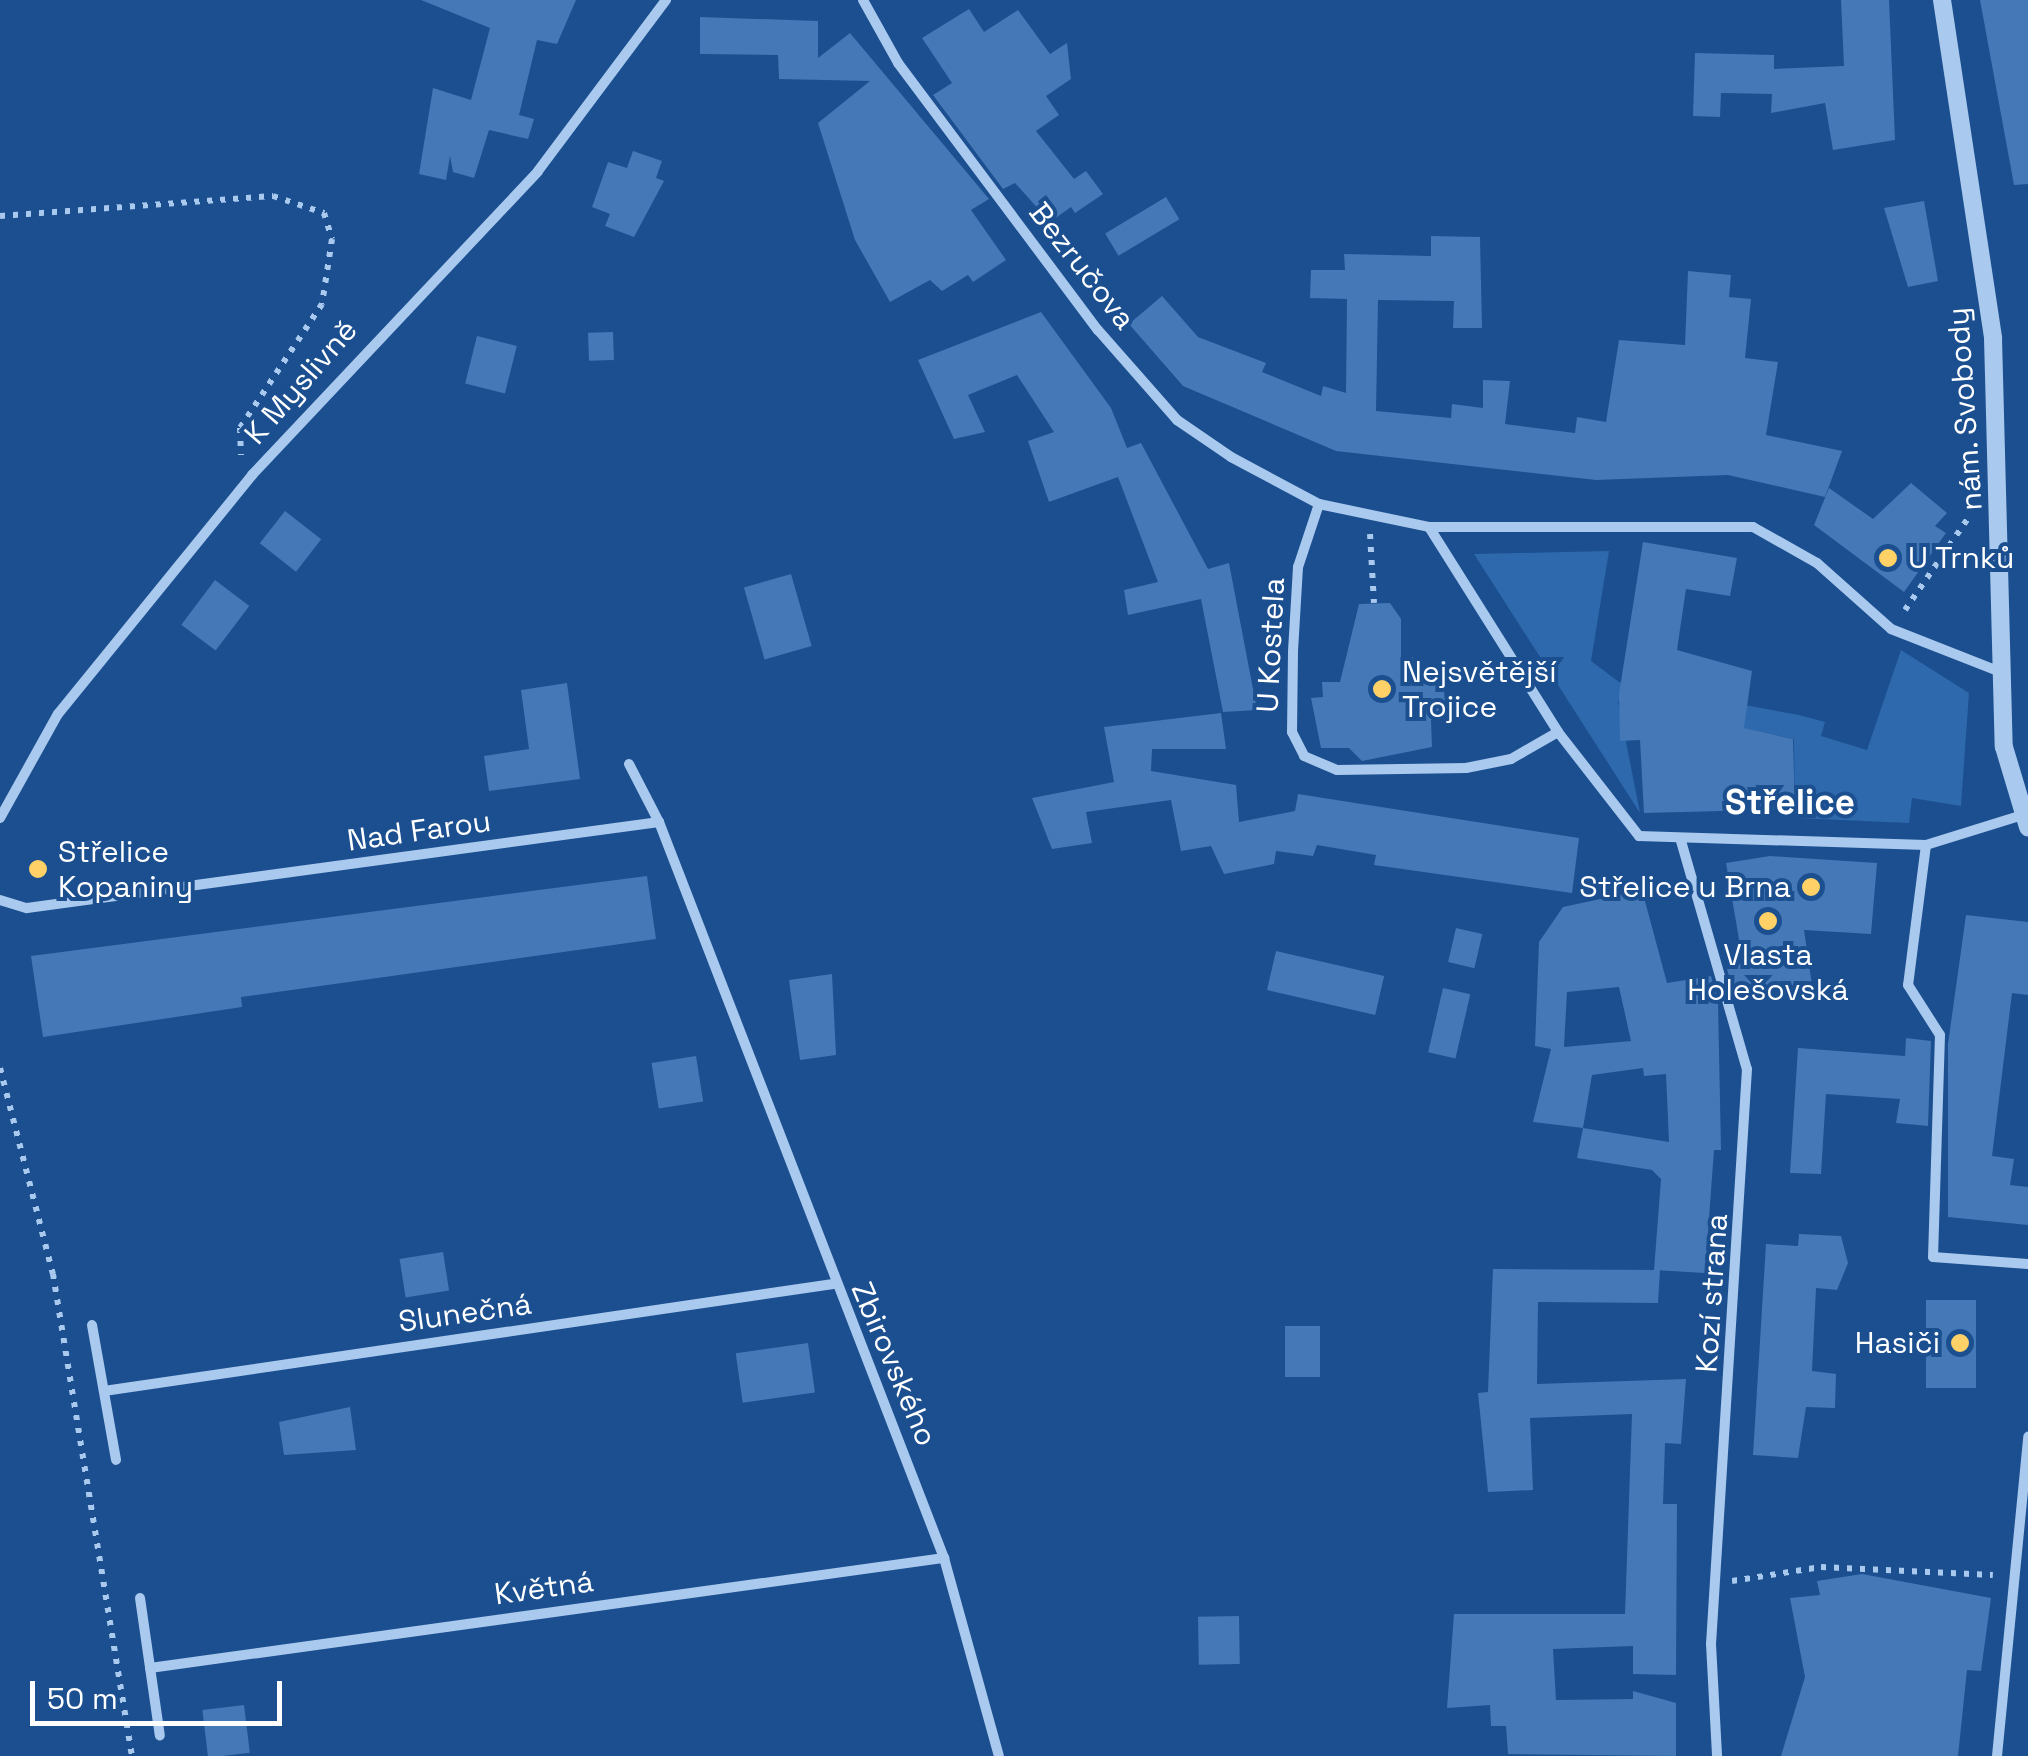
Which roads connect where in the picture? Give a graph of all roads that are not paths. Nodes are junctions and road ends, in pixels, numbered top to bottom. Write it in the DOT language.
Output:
graph roads {
  1 [pos="666,0"];
  2 [pos="863,0"];
  3 [pos="1942,0"];
  4 [pos="1319,504"];
  5 [pos="1429,527"];
  6 [pos="2001,672"];
  7 [pos="1558,732"];
  8 [pos="630,764"];
  9 [pos="0,818"];
  10 [pos="658,822"];
  11 [pos="2023,822"];
  12 [pos="1682,841"];
  13 [pos="1926,844"];
  14 [pos="0,900"];
  15 [pos="2028,1264"];
  16 [pos="833,1284"];
  17 [pos="92,1326"];
  18 [pos="104,1392"];
  19 [pos="2028,1437"];
  20 [pos="116,1460"];
  21 [pos="944,1558"];
  22 [pos="140,1598"];
  23 [pos="150,1668"];
  24 [pos="160,1736"];
  25 [pos="999,1756"];
  26 [pos="1717,1756"];
  27 [pos="1997,1756"];
  1 -- 9 [label="street, K Myslivně"];
  2 -- 4 [label="street, Bezručova"];
  3 -- 6 [label="street, nám. Svobody"];
  4 -- 5 [label="street"];
  4 -- 7 [label="street, U Kostela"];
  5 -- 6 [label="street"];
  5 -- 7 [label="street"];
  6 -- 11 [label="street, nám. Svobody"];
  7 -- 12 [label="street"];
  8 -- 10 [label="street"];
  10 -- 14 [label="street, Nad Farou"];
  10 -- 16 [label="street, Zbirovského"];
  11 -- 13 [label="street, nám. Svobody"];
  12 -- 13 [label="street, nám. Svobody"];
  12 -- 26 [label="street, Kozí strana"];
  13 -- 15 [label="street"];
  16 -- 18 [label="street, Slunečná"];
  16 -- 21 [label="street, Zbirovského"];
  17 -- 18 [label="street"];
  18 -- 20 [label="street"];
  19 -- 27 [label="street"];
  21 -- 23 [label="street, Květná"];
  21 -- 25 [label="street, Zbirovského"];
  22 -- 23 [label="street"];
  23 -- 24 [label="street"];
}
